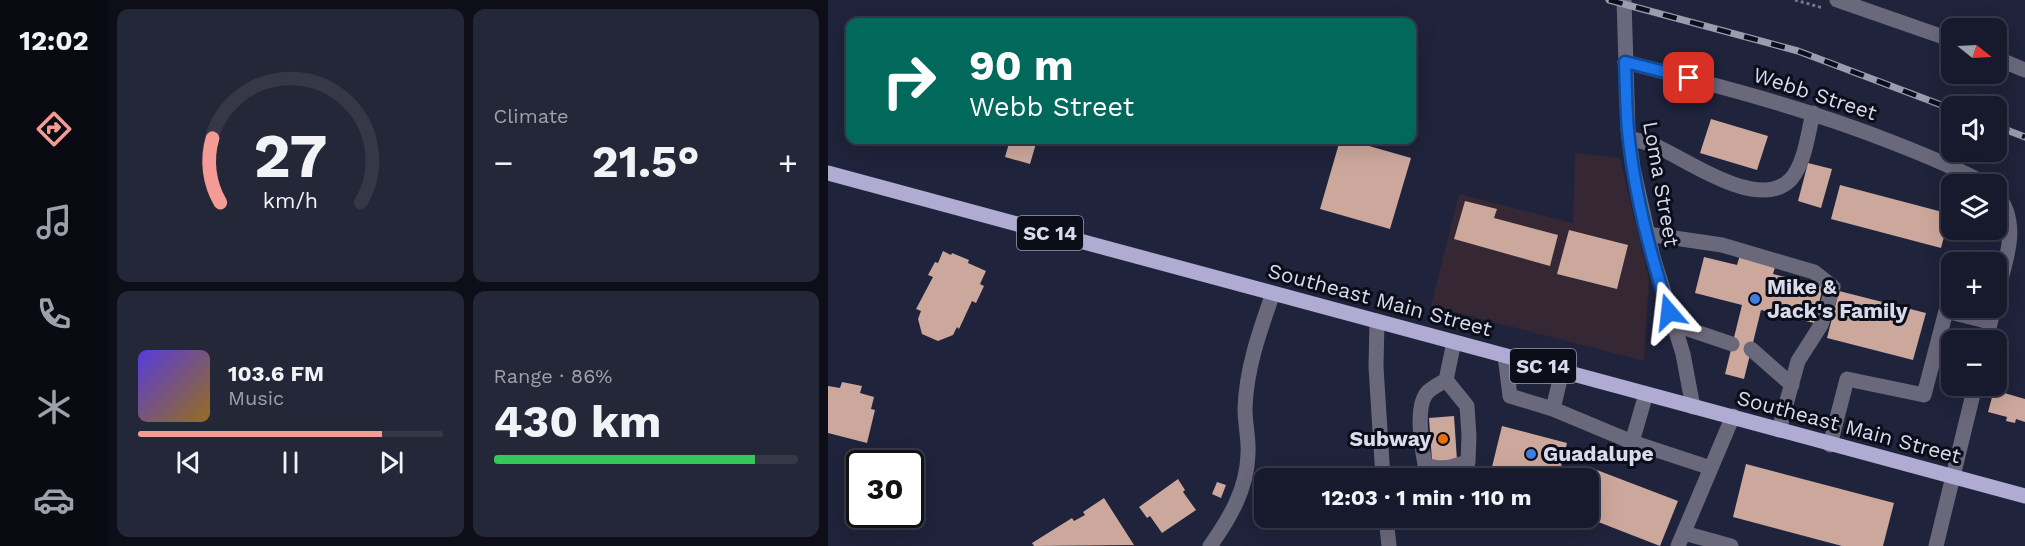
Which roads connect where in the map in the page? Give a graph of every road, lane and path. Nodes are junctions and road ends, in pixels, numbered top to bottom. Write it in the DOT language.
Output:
graph roads {
  1 [pos="1624,0"];
  2 [pos="1838,0"];
  3 [pos="1941,36"];
  4 [pos="1625,62"];
  5 [pos="2007,63"];
  6 [pos="2025,70"];
  7 [pos="1813,113"];
  8 [pos="1629,138"];
  9 [pos="828,173"];
  10 [pos="1965,174"];
  11 [pos="2007,210"];
  12 [pos="1647,234"];
  13 [pos="2007,254"];
  14 [pos="1273,293"];
  15 [pos="1944,318"];
  16 [pos="1377,321"];
  17 [pos="1673,324"];
  18 [pos="1454,342"];
  19 [pos="1732,344"];
  20 [pos="1751,349"];
  21 [pos="1505,356"];
  22 [pos="1562,371"];
  23 [pos="1446,380"];
  24 [pos="1791,385"];
  25 [pos="1646,394"];
  26 [pos="1973,396"];
  27 [pos="1693,406"];
  28 [pos="1553,409"];
  29 [pos="1733,416"];
  30 [pos="1779,430"];
  31 [pos="1632,442"];
  32 [pos="1830,445"];
  33 [pos="1382,468"];
  34 [pos="1711,468"];
  35 [pos="1953,477"];
  36 [pos="2025,496"];
  37 [pos="1387,528"];
  38 [pos="1681,539"];
  39 [pos="1210,546"];
  40 [pos="1389,546"];
  41 [pos="1731,546"];
  42 [pos="1936,546"];
  1 -- 4 [label="street, Loma Street"];
  2 -- 3 [label="street"];
  4 -- 7 [label="street, Webb Street"];
  4 -- 8 [label="street, Loma Street"];
  5 -- 6 [label="street"];
  7 -- 8 [label="street"];
  7 -- 10 [label="street, Webb Street"];
  8 -- 12 [label="street, Loma Street"];
  9 -- 14 [label="main road, Southeast Main Street / SC 14"];
  11 -- 13 [label="street"];
  12 -- 17 [label="street, Loma Street"];
  12 -- 24 [label="street"];
  14 -- 16 [label="main road, Southeast Main Street / SC 14"];
  14 -- 39 [label="street"];
  15 -- 32 [label="street"];
  16 -- 18 [label="main road, Southeast Main Street / SC 14"];
  16 -- 33 [label="street"];
  17 -- 19 [label="street"];
  17 -- 27 [label="street, Loma Street"];
  18 -- 21 [label="main road, Southeast Main Street / SC 14"];
  18 -- 23 [label="street"];
  20 -- 24 [label="street"];
  21 -- 22 [label="main road, Southeast Main Street / SC 14"];
  21 -- 28 [label="street"];
  22 -- 25 [label="main road, Southeast Main Street / SC 14"];
  22 -- 28 [label="street"];
  23 -- 23 [label="street"];
  24 -- 30 [label="street"];
  25 -- 27 [label="main road, Southeast Main Street / SC 14"];
  25 -- 31 [label="street"];
  26 -- 35 [label="street"];
  27 -- 29 [label="main road, Southeast Main Street / SC 14"];
  28 -- 31 [label="street"];
  29 -- 30 [label="main road, Southeast Main Street / SC 14"];
  29 -- 34 [label="street"];
  30 -- 32 [label="main road, Southeast Main Street / SC 14"];
  31 -- 34 [label="street"];
  32 -- 35 [label="main road, Southeast Main Street / SC 14"];
  34 -- 38 [label="street"];
  35 -- 36 [label="main road, Southeast Main Street / SC 14"];
  35 -- 42 [label="street"];
  37 -- 40 [label="street"];
  38 -- 41 [label="street"];
}
